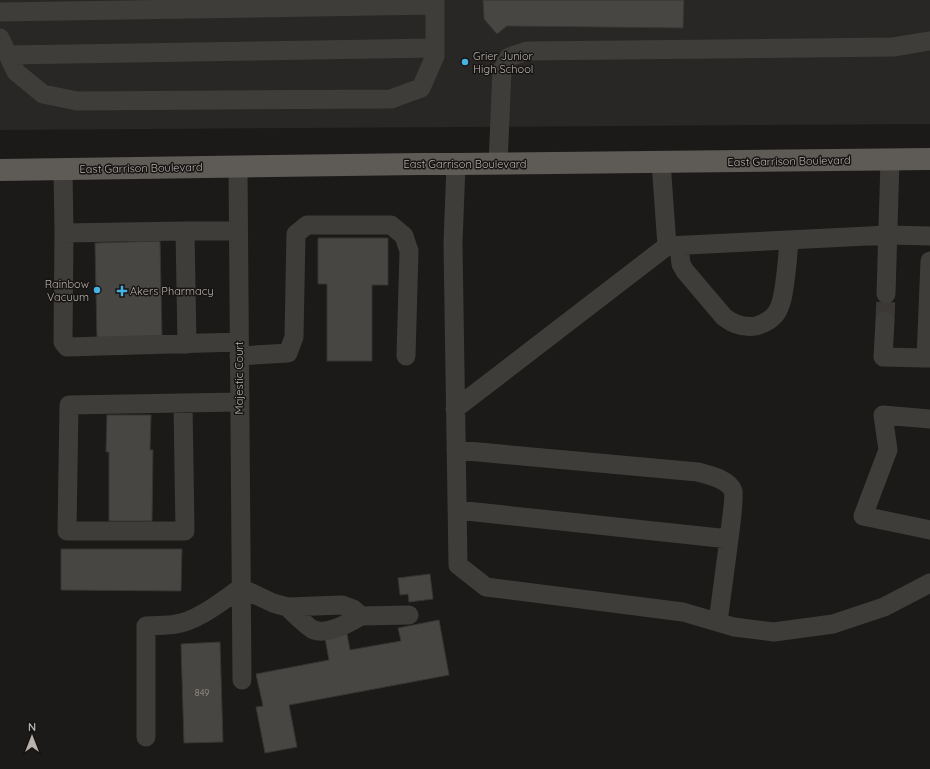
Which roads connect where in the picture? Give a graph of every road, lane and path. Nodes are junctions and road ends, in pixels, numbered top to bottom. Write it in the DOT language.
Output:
graph roads {
  1 [pos="435,2"];
  2 [pos="0,12"];
  3 [pos="0,38"];
  4 [pos="930,41"];
  5 [pos="435,48"];
  6 [pos="8,55"];
  7 [pos="930,159"];
  8 [pos="890,160"];
  9 [pos="662,162"];
  10 [pos="456,164"];
  11 [pos="498,164"];
  12 [pos="238,167"];
  13 [pos="0,170"];
  14 [pos="63,170"];
  15 [pos="185,231"];
  16 [pos="238,231"];
  17 [pos="64,233"];
  18 [pos="888,236"];
  19 [pos="930,236"];
  20 [pos="789,240"];
  21 [pos="673,246"];
  22 [pos="930,261"];
  23 [pos="886,294"];
  24 [pos="885,321"];
  25 [pos="187,344"];
  26 [pos="239,349"];
  27 [pos="406,356"];
  28 [pos="928,358"];
  29 [pos="239,402"];
  30 [pos="183,403"];
  31 [pos="456,409"];
  32 [pos="930,419"];
  33 [pos="456,450"];
  34 [pos="457,510"];
  35 [pos="930,530"];
  36 [pos="729,539"];
  37 [pos="930,583"];
  38 [pos="241,588"];
  39 [pos="287,607"];
  40 [pos="409,615"];
  41 [pos="361,616"];
  42 [pos="718,622"];
  43 [pos="242,680"];
  44 [pos="146,736"];
  1 -- 2 [label="street"];
  1 -- 5 [label="street"];
  3 -- 6 [label="street"];
  4 -- 11 [label="street"];
  5 -- 6 [label="street"];
  5 -- 6 [label="street"];
  7 -- 8 [label="main road, East Garrison Boulevard"];
  8 -- 9 [label="main road, East Garrison Boulevard"];
  8 -- 18 [label="street"];
  9 -- 11 [label="main road, East Garrison Boulevard"];
  9 -- 21 [label="street"];
  10 -- 11 [label="main road, East Garrison Boulevard"];
  10 -- 12 [label="main road, East Garrison Boulevard"];
  10 -- 31 [label="street"];
  12 -- 14 [label="main road, East Garrison Boulevard"];
  12 -- 16 [label="street, Majestic Court"];
  13 -- 14 [label="main road, East Garrison Boulevard"];
  14 -- 17 [label="street"];
  15 -- 16 [label="street"];
  15 -- 17 [label="street"];
  15 -- 25 [label="street"];
  16 -- 26 [label="street, Majestic Court"];
  17 -- 25 [label="street"];
  18 -- 19 [label="street"];
  18 -- 20 [label="street"];
  18 -- 23 [label="street"];
  20 -- 21 [label="street"];
  20 -- 21 [label="street"];
  21 -- 31 [label="street"];
  22 -- 28 [label="street"];
  24 -- 28 [label="street"];
  25 -- 26 [label="street"];
  26 -- 27 [label="street"];
  26 -- 29 [label="street, Majestic Court"];
  29 -- 30 [label="street"];
  29 -- 38 [label="street, Majestic Court"];
  30 -- 30 [label="street"];
  31 -- 33 [label="street"];
  32 -- 35 [label="street"];
  33 -- 34 [label="street"];
  33 -- 36 [label="street"];
  34 -- 36 [label="street"];
  34 -- 42 [label="street"];
  36 -- 42 [label="street"];
  37 -- 42 [label="street"];
  38 -- 39 [label="street"];
  38 -- 43 [label="street, Majestic Court"];
  38 -- 44 [label="street"];
  39 -- 41 [label="street"];
  39 -- 41 [label="street"];
  40 -- 41 [label="street"];
}
